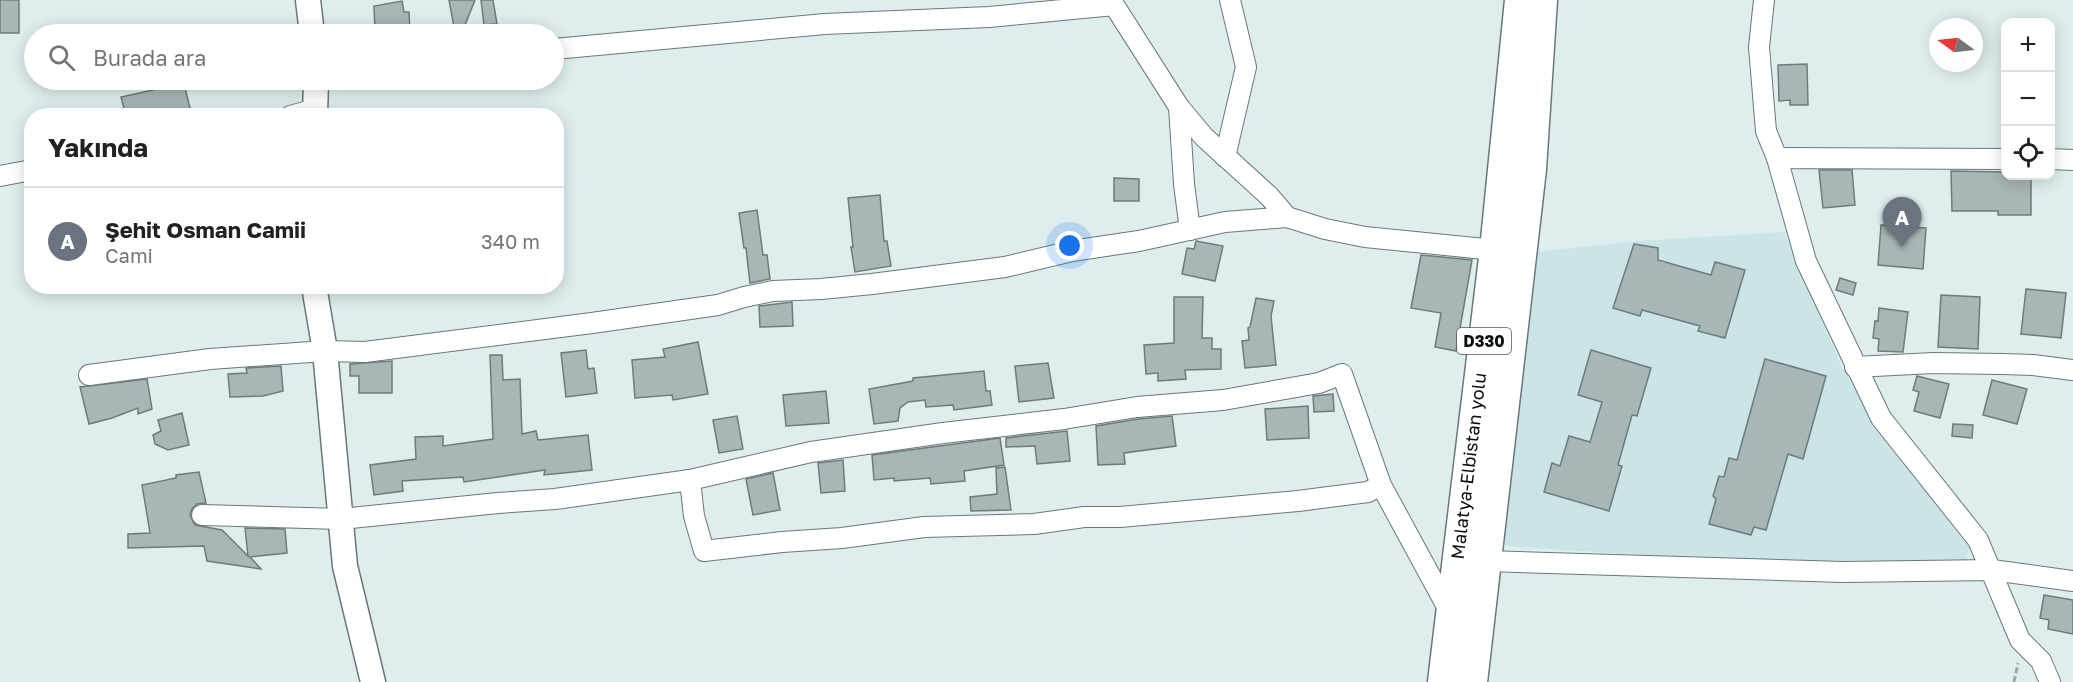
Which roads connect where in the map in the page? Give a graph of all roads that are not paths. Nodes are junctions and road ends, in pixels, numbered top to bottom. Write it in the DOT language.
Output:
graph roads {
  1 [pos="308,0"];
  2 [pos="1230,0"];
  3 [pos="1520,0"];
  4 [pos="1542,0"];
  5 [pos="1764,0"];
  6 [pos="311,24"];
  7 [pos="564,48"];
  8 [pos="316,90"];
  9 [pos="1179,106"];
  10 [pos="316,108"];
  11 [pos="1226,157"];
  12 [pos="1777,158"];
  13 [pos="2001,159"];
  14 [pos="2055,159"];
  15 [pos="2073,160"];
  16 [pos="24,172"];
  17 [pos="0,176"];
  18 [pos="1287,217"];
  19 [pos="1190,230"];
  20 [pos="1495,250"];
  21 [pos="315,294"];
  22 [pos="325,351"];
  23 [pos="1855,367"];
  24 [pos="2073,370"];
  25 [pos="89,375"];
  26 [pos="690,480"];
  27 [pos="1381,485"];
  28 [pos="202,515"];
  29 [pos="341,519"];
  30 [pos="1487,561"];
  31 [pos="1992,570"];
  32 [pos="2073,580"];
  33 [pos="1451,614"];
  34 [pos="372,682"];
  35 [pos="1443,682"];
  36 [pos="1472,682"];
  37 [pos="2050,682"];
  1 -- 6 [label="street"];
  2 -- 11 [label="street"];
  3 -- 20 [label="main road, Malatya-Elbistan yolu / D330"];
  4 -- 30 [label="main road, Malatya-Elbistan yolu / D330"];
  5 -- 12 [label="street"];
  7 -- 9 [label="street"];
  8 -- 10 [label="street"];
  9 -- 11 [label="street"];
  9 -- 19 [label="street"];
  11 -- 18 [label="street"];
  12 -- 13 [label="street"];
  12 -- 23 [label="street"];
  14 -- 15 [label="street"];
  16 -- 17 [label="street"];
  18 -- 19 [label="street"];
  18 -- 20 [label="street"];
  19 -- 22 [label="street"];
  20 -- 33 [label="main road, Malatya-Elbistan yolu / D330"];
  21 -- 22 [label="street"];
  22 -- 25 [label="street"];
  22 -- 29 [label="street"];
  23 -- 24 [label="street"];
  23 -- 31 [label="street"];
  26 -- 27 [label="street"];
  26 -- 27 [label="street"];
  26 -- 29 [label="street"];
  27 -- 33 [label="street"];
  28 -- 29 [label="street"];
  29 -- 34 [label="street"];
  30 -- 31 [label="street"];
  30 -- 36 [label="main road, Malatya-Elbistan yolu / D330"];
  31 -- 32 [label="street"];
  31 -- 37 [label="street"];
  33 -- 35 [label="main road, Malatya-Elbistan yolu / D330"];
}
